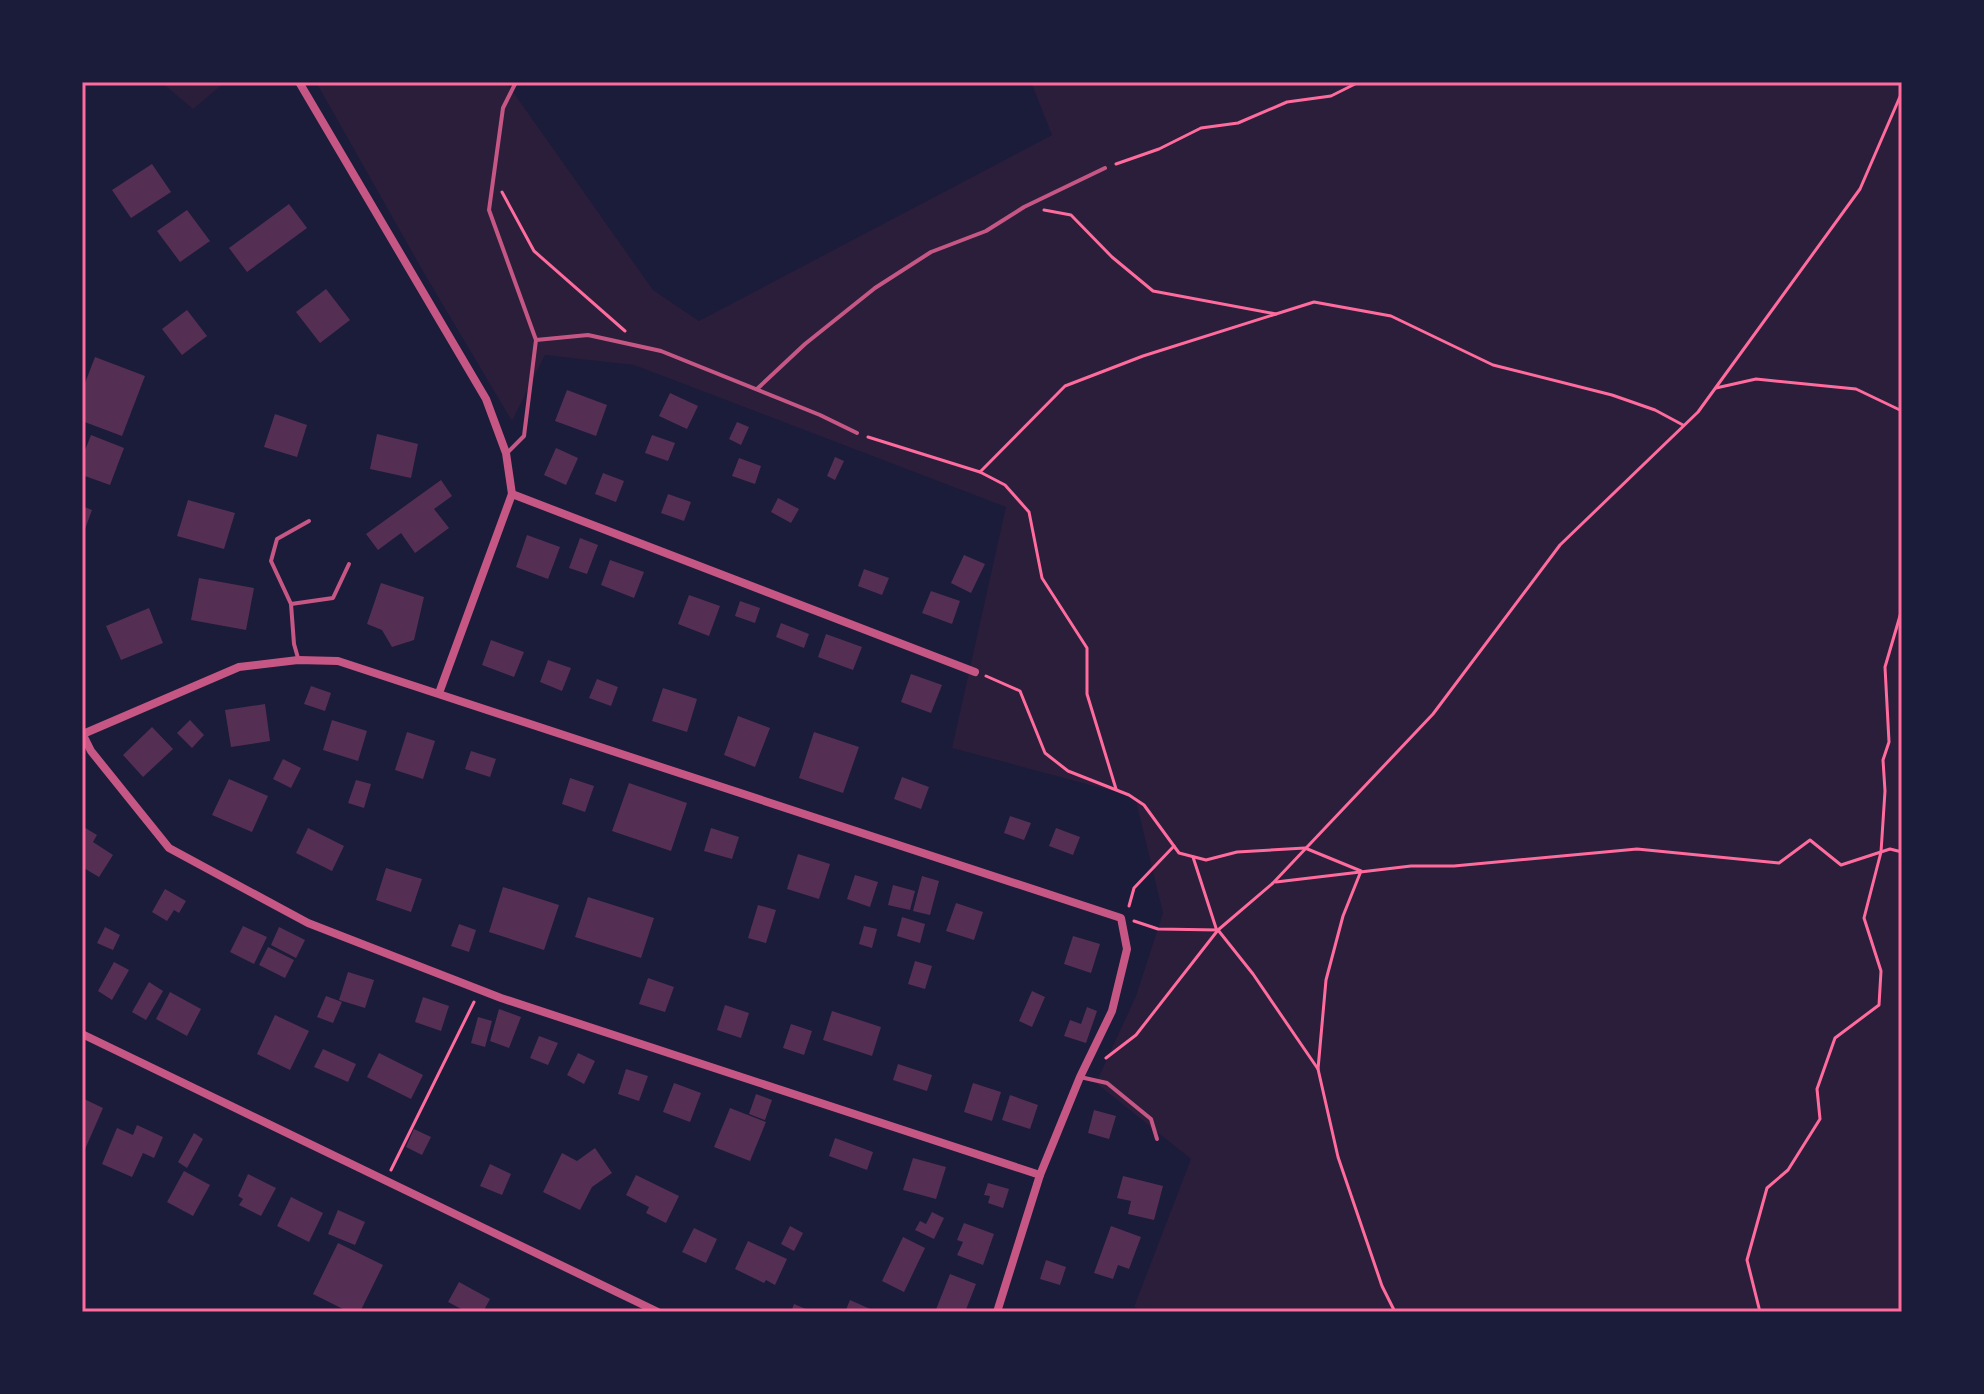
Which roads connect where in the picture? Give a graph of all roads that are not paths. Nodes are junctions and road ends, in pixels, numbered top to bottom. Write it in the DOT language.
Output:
graph roads {
  1 [pos="299,82"];
  2 [pos="516,82"];
  3 [pos="1105,168"];
  4 [pos="536,340"];
  5 [pos="757,389"];
  6 [pos="857,433"];
  7 [pos="506,453"];
  8 [pos="512,494"];
  9 [pos="309,521"];
  10 [pos="349,564"];
  11 [pos="291,604"];
  12 [pos="298,660"];
  13 [pos="975,672"];
  14 [pos="439,693"];
  15 [pos="82,733"];
  16 [pos="82,1034"];
  17 [pos="1080,1077"];
  18 [pos="1157,1139"];
  19 [pos="1040,1175"];
  20 [pos="658,1312"];
  21 [pos="997,1312"];
  1 -- 7 [label="street"];
  2 -- 4 [label="lane"];
  3 -- 5 [label="lane"];
  4 -- 5 [label="lane"];
  4 -- 7 [label="lane"];
  5 -- 6 [label="lane"];
  7 -- 8 [label="street"];
  8 -- 13 [label="street"];
  8 -- 14 [label="street"];
  9 -- 11 [label="lane"];
  10 -- 11 [label="lane"];
  11 -- 12 [label="lane"];
  12 -- 14 [label="street"];
  12 -- 15 [label="street"];
  14 -- 17 [label="street"];
  15 -- 19 [label="street"];
  16 -- 20 [label="street"];
  17 -- 18 [label="lane"];
  17 -- 19 [label="street"];
  19 -- 21 [label="street"];
}
